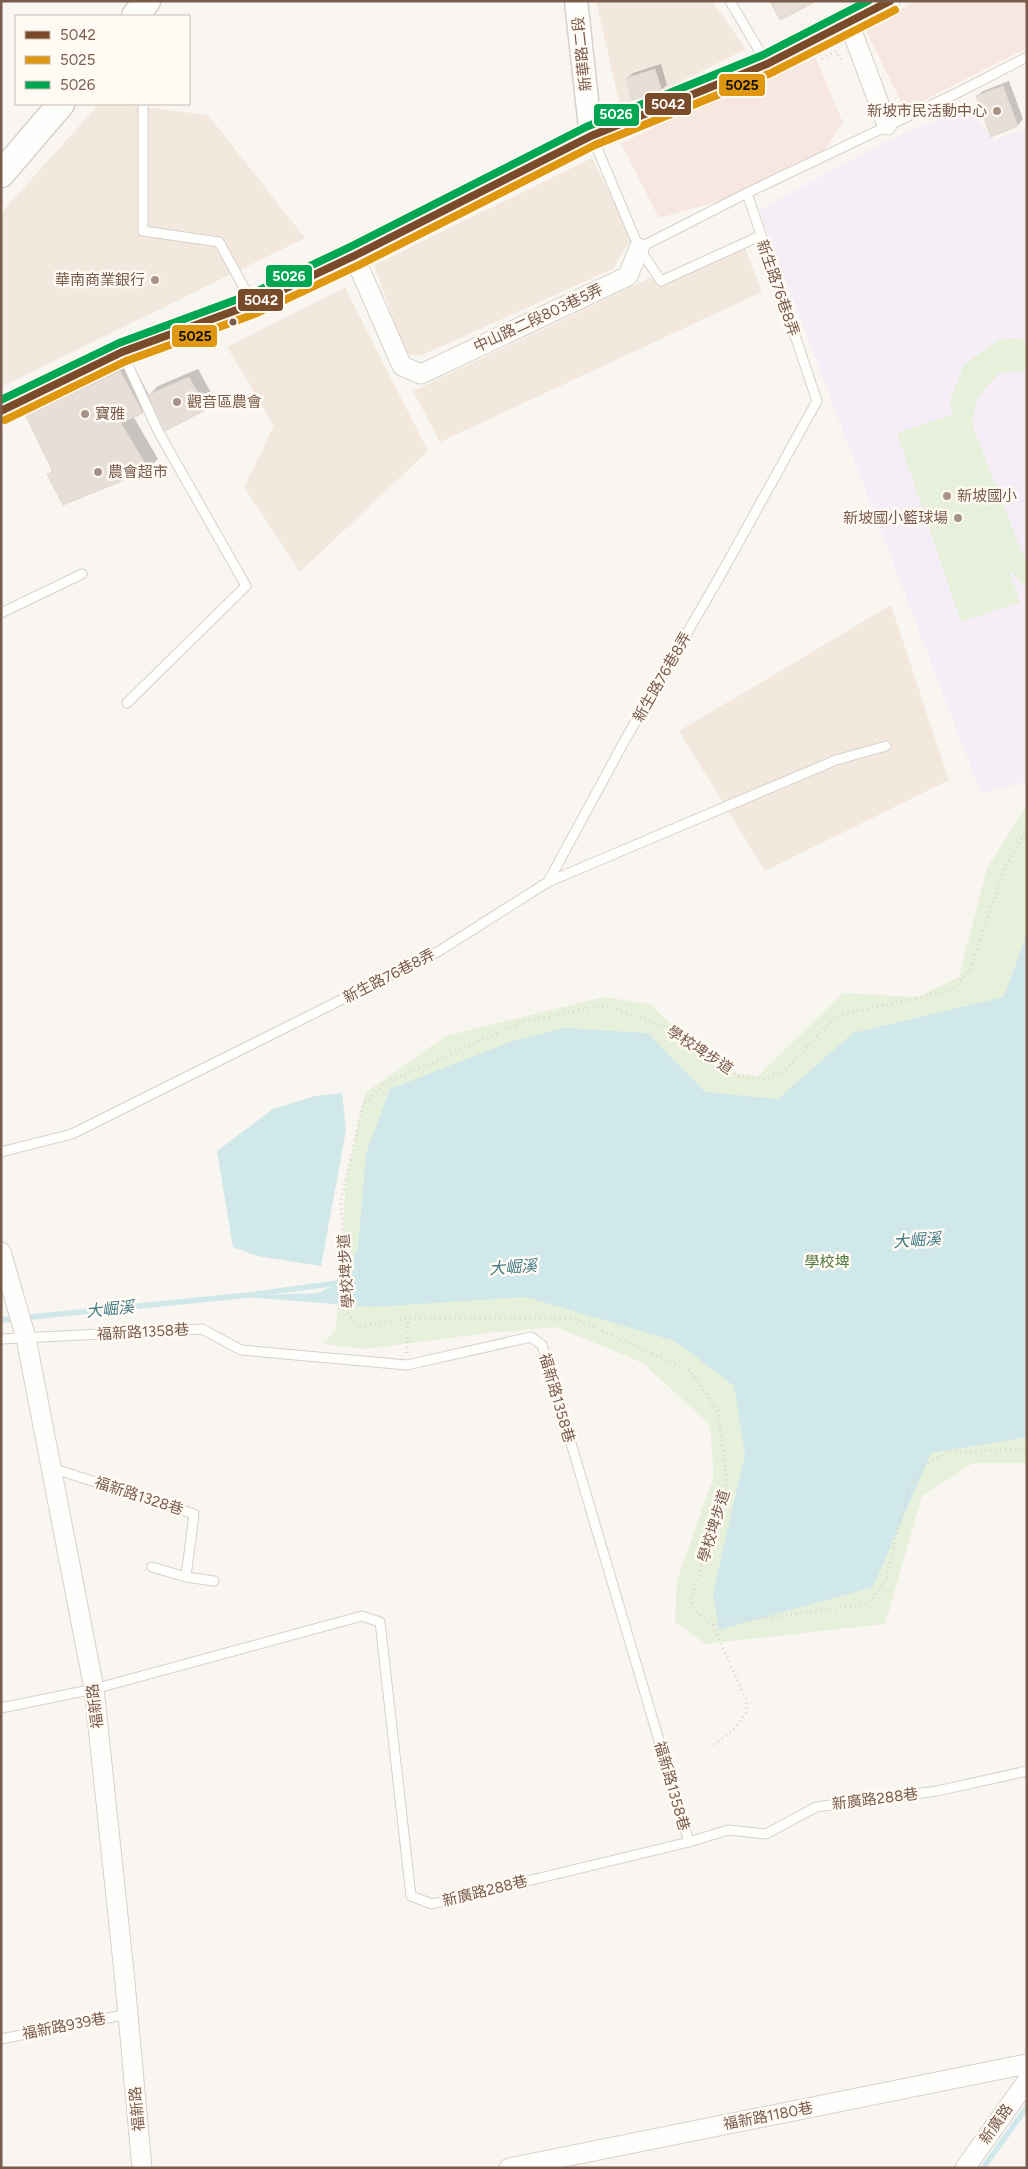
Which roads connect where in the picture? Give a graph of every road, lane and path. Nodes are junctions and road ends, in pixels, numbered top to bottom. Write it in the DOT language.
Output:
graph roads {
  1 [pos="148,1"];
  2 [pos="576,1"];
  3 [pos="730,1"];
  4 [pos="890,1"];
  5 [pos="136,15"];
  6 [pos="849,23"];
  7 [pos="802,24"];
  8 [pos="1027,56"];
  9 [pos="767,64"];
  10 [pos="844,65"];
  11 [pos="59,105"];
  12 [pos="144,105"];
  13 [pos="888,125"];
  14 [pos="592,136"];
  15 [pos="1,174"];
  16 [pos="747,193"];
  17 [pos="760,236"];
  18 [pos="639,248"];
  19 [pos="354,256"];
  20 [pos="253,304"];
  21 [pos="122,352"];
  22 [pos="1,411"];
  23 [pos="82,574"];
  24 [pos="1,612"];
  25 [pos="127,703"];
  26 [pos="886,746"];
  27 [pos="1027,830"];
  28 [pos="548,882"];
  29 [pos="1,1152"];
  30 [pos="1,1252"];
  31 [pos="408,1318"];
  32 [pos="26,1338"];
  33 [pos="1,1339"];
  34 [pos="406,1365"];
  35 [pos="1027,1450"];
  36 [pos="52,1468"];
  37 [pos="152,1568"];
  38 [pos="186,1577"];
  39 [pos="214,1581"];
  40 [pos="713,1624"];
  41 [pos="94,1689"];
  42 [pos="1,1708"];
  43 [pos="714,1745"];
  44 [pos="1027,1771"];
  45 [pos="689,1842"];
  46 [pos="128,2014"];
  47 [pos="1,2039"];
  48 [pos="1027,2064"];
  49 [pos="1027,2081"];
  50 [pos="142,2168"];
  51 [pos="509,2168"];
  52 [pos="965,2168"];
  1 -- 5 [label="main road"];
  2 -- 14 [label="street, 新華路二段"];
  3 -- 9 [label="lane"];
  4 -- 6 [label="street"];
  6 -- 9 [label="street"];
  6 -- 13 [label="street"];
  7 -- 10 [label="path, bridge"];
  8 -- 13 [label="lane"];
  9 -- 14 [label="street"];
  11 -- 15 [label="main road"];
  12 -- 20 [label="lane"];
  13 -- 16 [label="lane"];
  14 -- 18 [label="lane"];
  14 -- 19 [label="street"];
  16 -- 17 [label="lane, 新生路76巷8弄"];
  16 -- 18 [label="lane"];
  17 -- 18 [label="lane"];
  17 -- 28 [label="lane, 新生路76巷8弄"];
  18 -- 19 [label="street, 中山路二段803巷5弄"];
  19 -- 20 [label="street"];
  20 -- 21 [label="street"];
  21 -- 22 [label="street"];
  21 -- 25 [label="lane"];
  23 -- 24 [label="lane"];
  26 -- 28 [label="lane"];
  27 -- 31 [label="path, 學校埤步道"];
  28 -- 29 [label="lane, 新生路76巷8弄"];
  30 -- 32 [label="street, 福新路"];
  31 -- 34 [label="path"];
  31 -- 40 [label="path, 學校埤步道"];
  32 -- 33 [label="lane, 福新路1358巷"];
  32 -- 34 [label="lane, 福新路1358巷"];
  32 -- 36 [label="street, 福新路"];
  34 -- 45 [label="lane, 福新路1358巷"];
  35 -- 40 [label="path"];
  36 -- 38 [label="lane, 福新路1328巷"];
  36 -- 41 [label="street, 福新路"];
  37 -- 38 [label="lane"];
  38 -- 39 [label="lane"];
  40 -- 43 [label="path"];
  41 -- 42 [label="lane"];
  41 -- 45 [label="lane, 新廣路288巷"];
  41 -- 46 [label="street, 福新路"];
  44 -- 45 [label="lane, 新廣路288巷"];
  46 -- 47 [label="lane, 福新路939巷"];
  46 -- 50 [label="street, 福新路"];
  48 -- 51 [label="street, 福新路1180巷"];
  49 -- 52 [label="street, 新廣路"];
}
